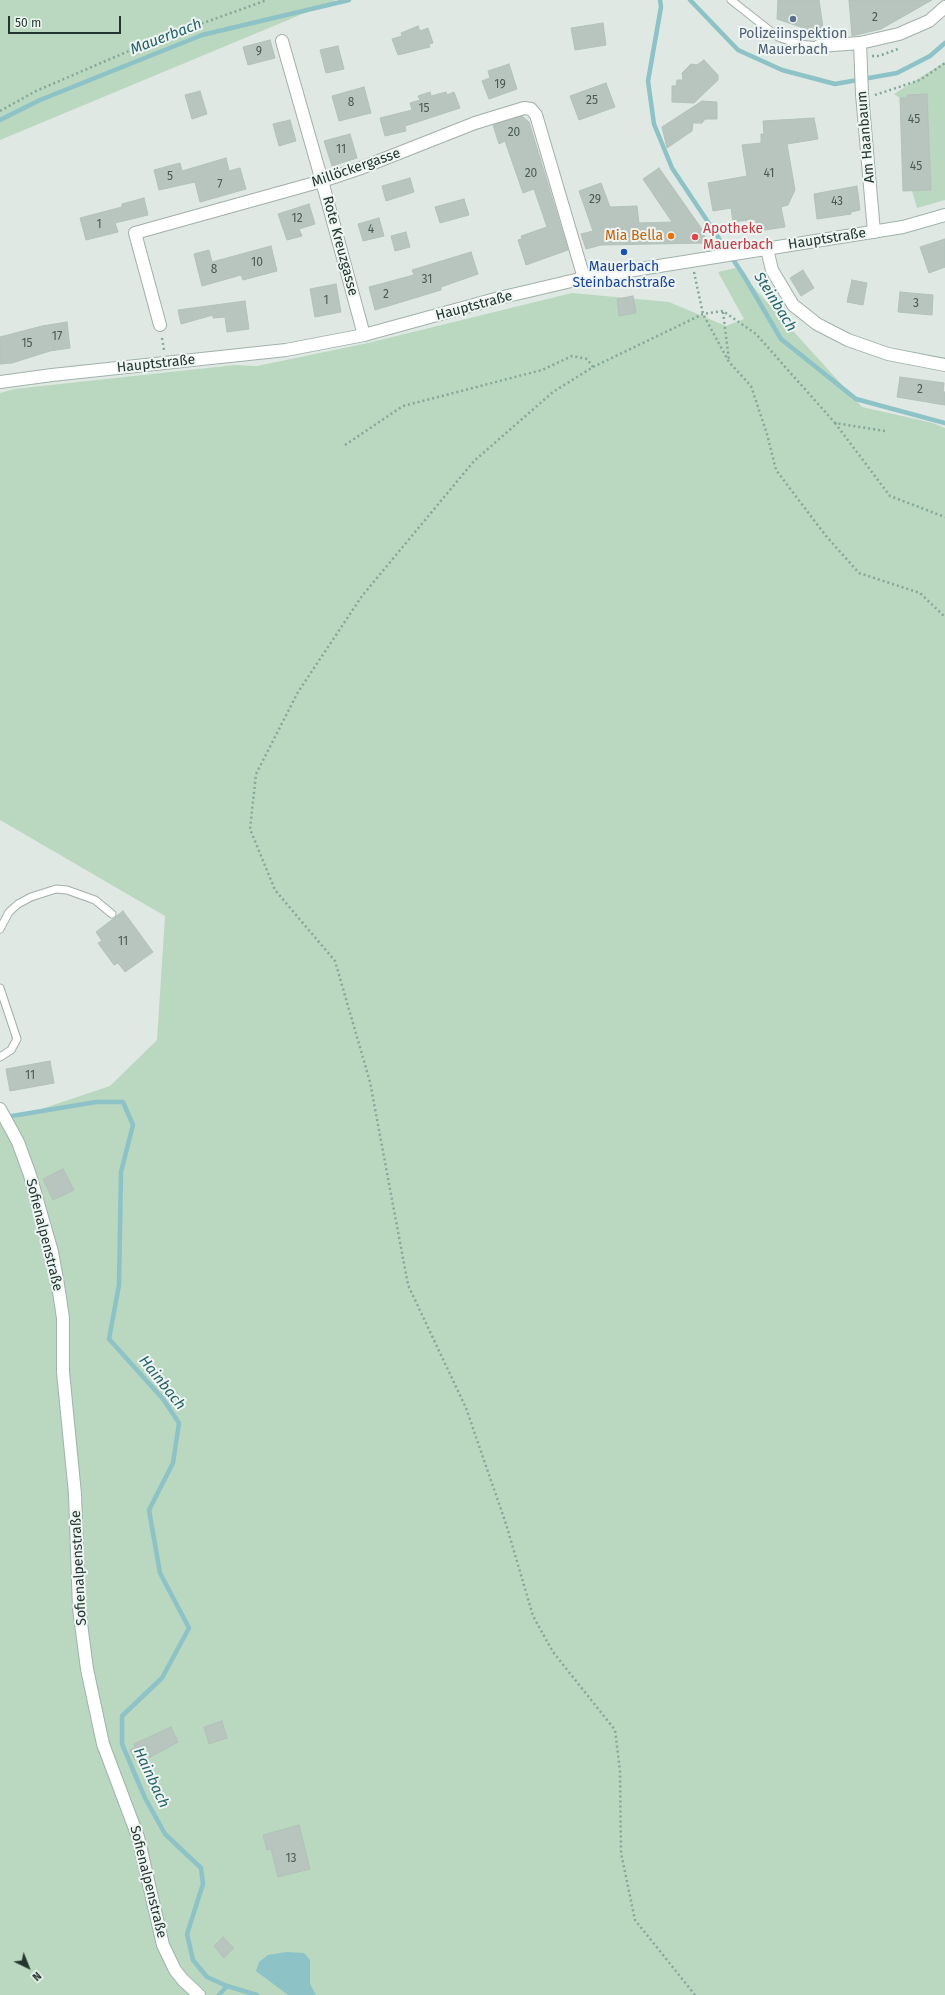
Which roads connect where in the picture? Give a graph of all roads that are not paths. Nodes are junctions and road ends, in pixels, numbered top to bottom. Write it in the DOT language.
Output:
graph roads {
  1 [pos="731,0"];
  2 [pos="945,7"];
  3 [pos="282,42"];
  4 [pos="860,43"];
  5 [pos="819,46"];
  6 [pos="322,181"];
  7 [pos="945,215"];
  8 [pos="874,232"];
  9 [pos="767,249"];
  10 [pos="584,278"];
  11 [pos="160,325"];
  12 [pos="364,335"];
  13 [pos="945,365"];
  14 [pos="0,382"];
  15 [pos="112,914"];
  16 [pos="0,929"];
  17 [pos="0,988"];
  18 [pos="0,1057"];
  19 [pos="0,1109"];
  20 [pos="199,1995"];
  1 -- 5 [label="lane"];
  2 -- 4 [label="street"];
  3 -- 6 [label="street, Rote Kreuzgasse"];
  4 -- 5 [label="street"];
  4 -- 8 [label="street, Am Haanbaum"];
  6 -- 10 [label="street, Millöckergasse"];
  6 -- 11 [label="street, Millöckergasse"];
  6 -- 12 [label="street, Rote Kreuzgasse"];
  7 -- 8 [label="street, Hauptstraße"];
  8 -- 9 [label="street, Hauptstraße"];
  9 -- 10 [label="street, Hauptstraße"];
  9 -- 13 [label="street"];
  10 -- 12 [label="street, Hauptstraße"];
  12 -- 14 [label="street, Hauptstraße"];
  15 -- 16 [label="lane"];
  17 -- 18 [label="lane"];
  19 -- 20 [label="street, Sofienalpenstraße"];
}
